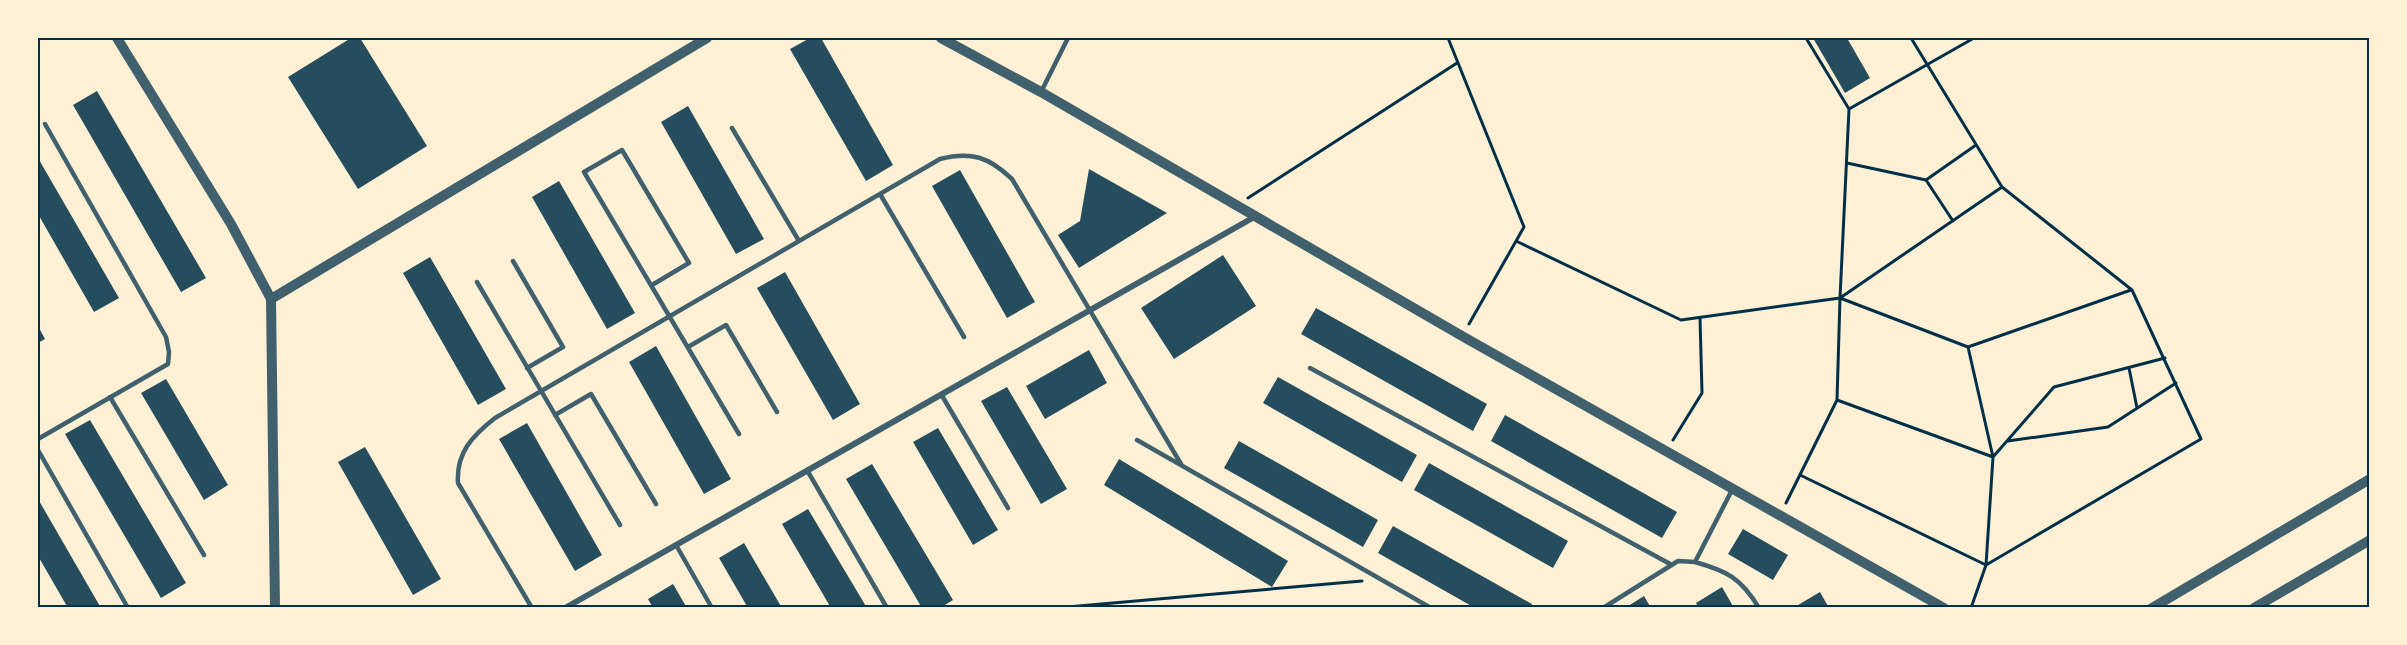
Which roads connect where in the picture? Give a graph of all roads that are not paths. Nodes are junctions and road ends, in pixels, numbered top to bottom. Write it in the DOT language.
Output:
graph roads {
  1 [pos="117,38"];
  2 [pos="707,38"];
  3 [pos="941,38"];
  4 [pos="1068,38"];
  5 [pos="1041,92"];
  6 [pos="45,124"];
  7 [pos="732,128"];
  8 [pos="880,194"];
  9 [pos="1256,216"];
  10 [pos="799,241"];
  11 [pos="513,261"];
  12 [pos="477,282"];
  13 [pos="652,285"];
  14 [pos="271,299"];
  15 [pos="1089,310"];
  16 [pos="670,316"];
  17 [pos="964,337"];
  18 [pos="688,347"];
  19 [pos="527,368"];
  20 [pos="1310,368"];
  21 [pos="541,391"];
  22 [pos="941,394"];
  23 [pos="110,397"];
  24 [pos="777,412"];
  25 [pos="555,415"];
  26 [pos="739,434"];
  27 [pos="38,440"];
  28 [pos="1137,440"];
  29 [pos="38,450"];
  30 [pos="1181,464"];
  31 [pos="807,470"];
  32 [pos="2370,479"];
  33 [pos="1733,489"];
  34 [pos="656,504"];
  35 [pos="1008,508"];
  36 [pos="620,525"];
  37 [pos="2370,540"];
  38 [pos="676,544"];
  39 [pos="204,555"];
  40 [pos="1695,562"];
  41 [pos="1672,565"];
  42 [pos="128,608"];
  43 [pos="275,608"];
  44 [pos="532,608"];
  45 [pos="564,608"];
  46 [pos="712,608"];
  47 [pos="886,608"];
  48 [pos="1431,608"];
  49 [pos="1603,608"];
  50 [pos="1759,608"];
  51 [pos="1944,608"];
  52 [pos="2152,608"];
  53 [pos="2254,608"];
  1 -- 14 [label="street"];
  2 -- 14 [label="street"];
  3 -- 5 [label="street"];
  4 -- 5 [label="lane"];
  5 -- 9 [label="street"];
  6 -- 23 [label="lane"];
  7 -- 10 [label="lane"];
  8 -- 10 [label="lane"];
  8 -- 15 [label="lane"];
  8 -- 17 [label="lane"];
  9 -- 15 [label="street"];
  9 -- 33 [label="street"];
  10 -- 16 [label="lane"];
  11 -- 19 [label="lane"];
  12 -- 19 [label="lane"];
  13 -- 13 [label="lane"];
  13 -- 16 [label="lane"];
  14 -- 43 [label="street"];
  15 -- 22 [label="street"];
  15 -- 30 [label="lane"];
  16 -- 18 [label="lane"];
  16 -- 21 [label="lane"];
  18 -- 24 [label="lane"];
  18 -- 26 [label="lane"];
  19 -- 21 [label="lane"];
  20 -- 41 [label="lane"];
  21 -- 25 [label="lane"];
  21 -- 44 [label="lane"];
  22 -- 31 [label="street"];
  22 -- 35 [label="lane"];
  23 -- 27 [label="lane"];
  23 -- 39 [label="lane"];
  25 -- 34 [label="lane"];
  25 -- 36 [label="lane"];
  28 -- 30 [label="lane"];
  29 -- 42 [label="lane"];
  30 -- 48 [label="lane"];
  31 -- 38 [label="street"];
  31 -- 47 [label="lane"];
  32 -- 52 [label="street"];
  33 -- 40 [label="lane"];
  33 -- 51 [label="street"];
  37 -- 53 [label="street"];
  38 -- 45 [label="street"];
  38 -- 46 [label="lane"];
  40 -- 41 [label="lane"];
  40 -- 50 [label="lane"];
  41 -- 49 [label="lane"];
}
